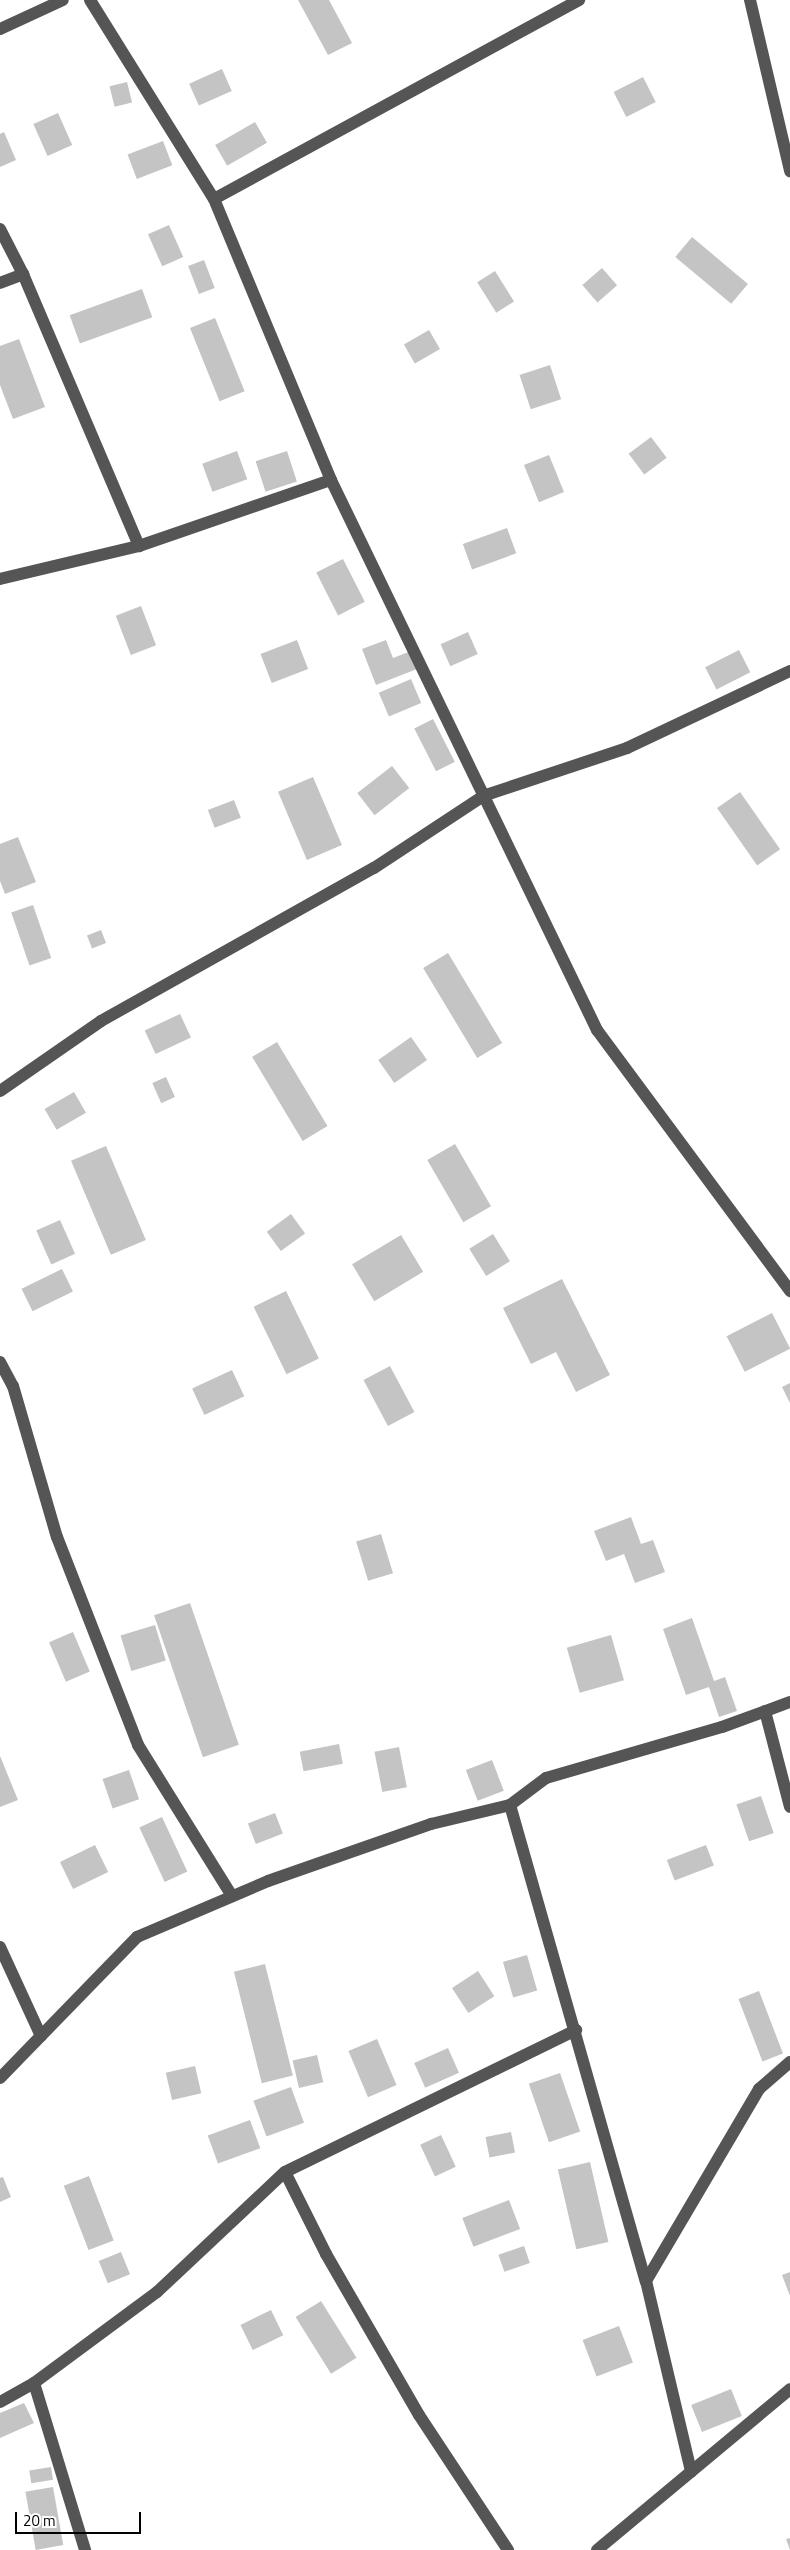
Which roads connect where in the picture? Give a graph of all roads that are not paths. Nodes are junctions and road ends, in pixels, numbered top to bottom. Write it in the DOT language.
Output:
graph roads {
  1 [pos="63,0"];
  2 [pos="90,0"];
  3 [pos="579,0"];
  4 [pos="750,0"];
  5 [pos="0,29"];
  6 [pos="790,171"];
  7 [pos="214,198"];
  8 [pos="0,229"];
  9 [pos="23,274"];
  10 [pos="0,283"];
  11 [pos="331,480"];
  12 [pos="139,546"];
  13 [pos="0,579"];
  14 [pos="790,671"];
  15 [pos="483,796"];
  16 [pos="0,1091"];
  17 [pos="790,1291"];
  18 [pos="0,1362"];
  19 [pos="790,1702"];
  20 [pos="765,1711"];
  21 [pos="510,1805"];
  22 [pos="790,1807"];
  23 [pos="232,1896"];
  24 [pos="0,1947"];
  25 [pos="576,2030"];
  26 [pos="42,2036"];
  27 [pos="790,2062"];
  28 [pos="0,2078"];
  29 [pos="285,2172"];
  30 [pos="646,2281"];
  31 [pos="34,2383"];
  32 [pos="790,2389"];
  33 [pos="0,2402"];
  34 [pos="691,2472"];
  35 [pos="85,2550"];
  36 [pos="508,2550"];
  37 [pos="597,2550"];
  1 -- 5 [label="street"];
  2 -- 7 [label="street"];
  3 -- 7 [label="street"];
  4 -- 6 [label="street"];
  7 -- 11 [label="street"];
  8 -- 9 [label="street"];
  9 -- 10 [label="street"];
  9 -- 12 [label="street"];
  11 -- 12 [label="street"];
  11 -- 15 [label="street"];
  12 -- 13 [label="street"];
  14 -- 15 [label="street"];
  15 -- 16 [label="street"];
  15 -- 17 [label="street"];
  18 -- 23 [label="street"];
  19 -- 20 [label="street"];
  20 -- 21 [label="street"];
  20 -- 22 [label="street"];
  21 -- 23 [label="street"];
  21 -- 25 [label="street"];
  23 -- 26 [label="street"];
  24 -- 26 [label="street"];
  25 -- 29 [label="street"];
  25 -- 30 [label="street"];
  26 -- 28 [label="street"];
  27 -- 30 [label="street"];
  29 -- 31 [label="street"];
  29 -- 36 [label="street"];
  30 -- 34 [label="street"];
  31 -- 33 [label="street"];
  31 -- 35 [label="street"];
  32 -- 34 [label="street"];
  34 -- 37 [label="street"];
}
